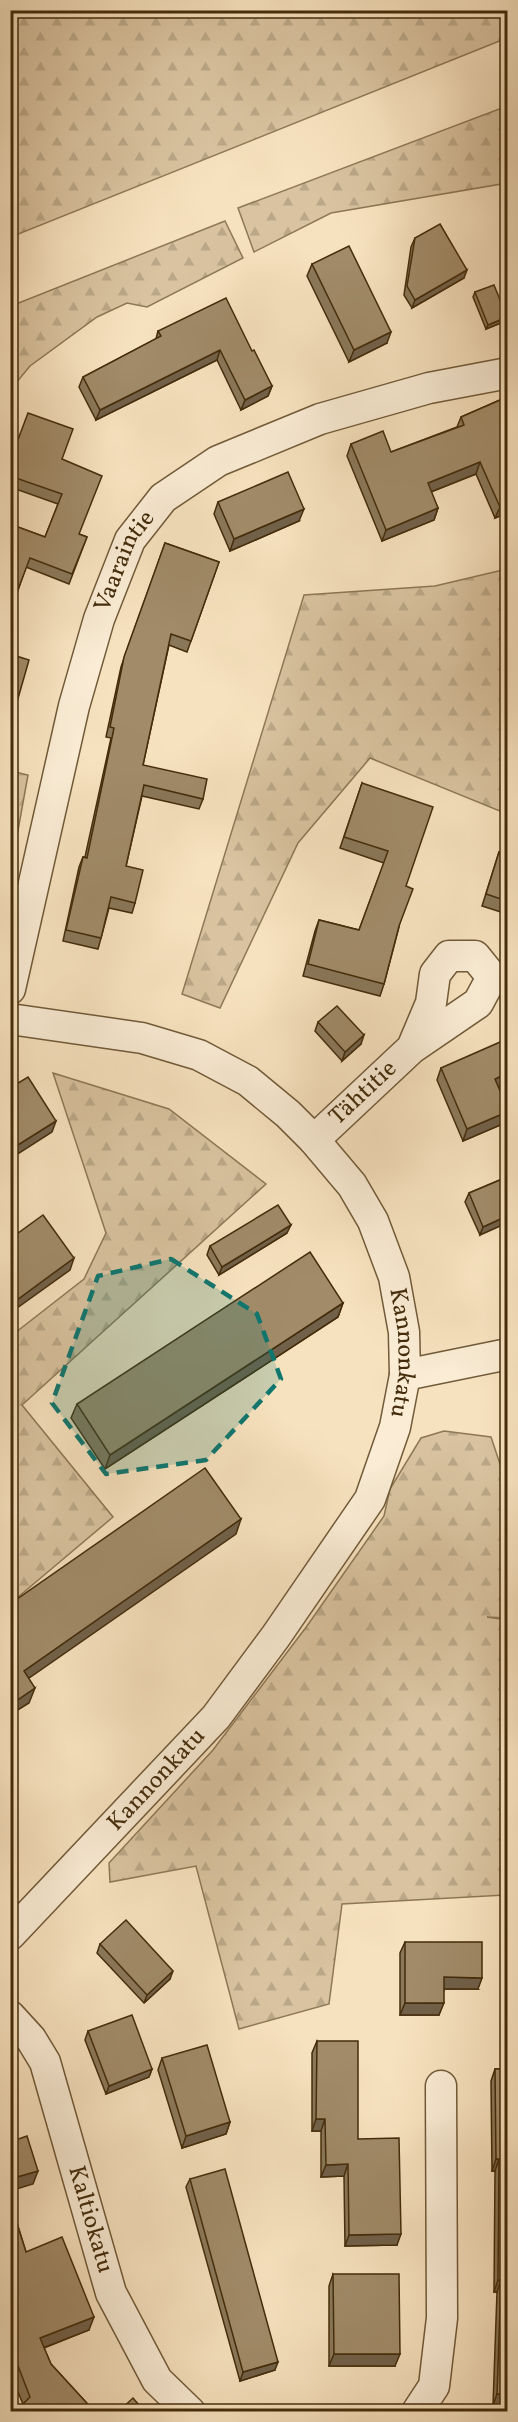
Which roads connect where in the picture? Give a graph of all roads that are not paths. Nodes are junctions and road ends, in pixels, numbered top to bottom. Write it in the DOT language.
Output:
graph roads {
  1 [pos="507,373"];
  2 [pos="10,989"];
  3 [pos="10,1019"];
  4 [pos="412,1048"];
  5 [pos="314,1140"];
  6 [pos="507,1354"];
  7 [pos="405,1375"];
  8 [pos="10,1935"];
  9 [pos="10,2016"];
  10 [pos="441,2086"];
  11 [pos="190,2412"];
  12 [pos="417,2412"];
  1 -- 2 [label="street, Vaaraintie"];
  3 -- 5 [label="street, Kannonkatu"];
  4 -- 5 [label="street, Tähtitie"];
  5 -- 7 [label="street, Kannonkatu"];
  6 -- 7 [label="street"];
  7 -- 8 [label="street, Kannonkatu"];
  9 -- 11 [label="street, Kaltiokatu"];
  10 -- 12 [label="street"];
}
